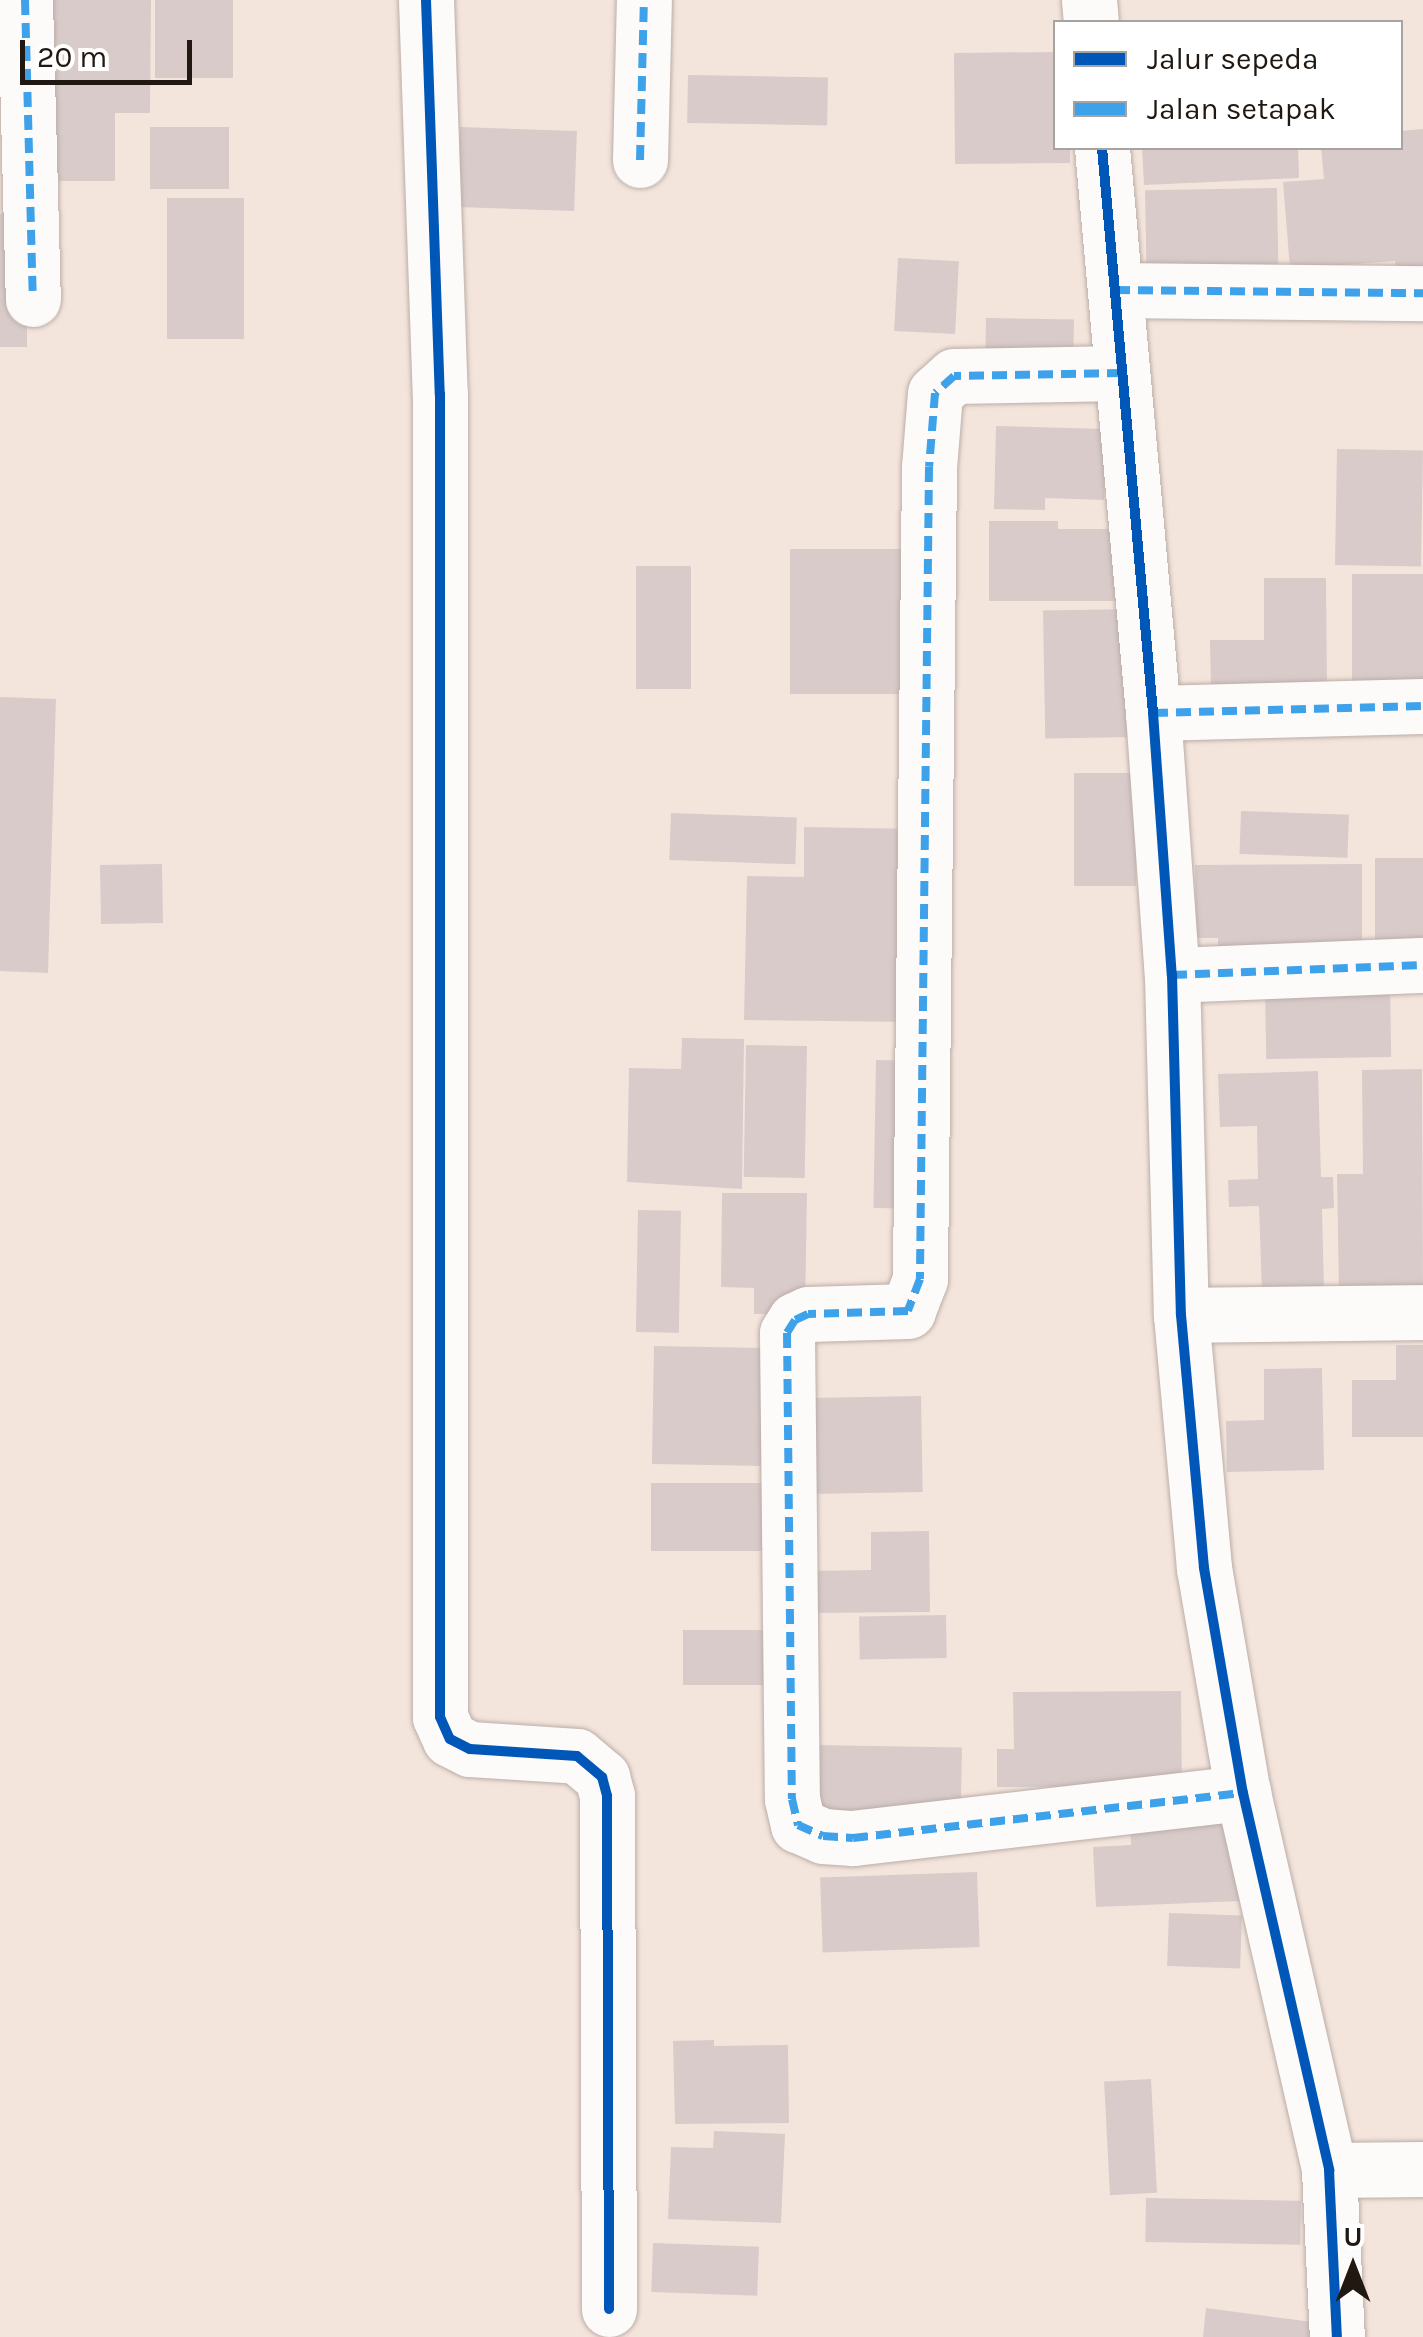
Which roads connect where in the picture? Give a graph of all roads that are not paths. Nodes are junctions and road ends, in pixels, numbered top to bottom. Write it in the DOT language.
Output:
graph roads {
  1 [pos="26,0"];
  2 [pos="426,0"];
  3 [pos="644,0"];
  4 [pos="1102,150"];
  5 [pos="640,160"];
  6 [pos="1115,290"];
  7 [pos="1423,293"];
  8 [pos="32,298"];
  9 [pos="1122,373"];
  10 [pos="1423,706"];
  11 [pos="1153,713"];
  12 [pos="1423,966"];
  13 [pos="1172,974"];
  14 [pos="1423,1312"];
  15 [pos="1181,1316"];
  16 [pos="1243,1793"];
  17 [pos="1330,2170"];
  18 [pos="1423,2170"];
  19 [pos="609,2309"];
  20 [pos="1337,2337"];
  1 -- 8 [label="street"];
  2 -- 19 [label="street"];
  3 -- 5 [label="street"];
  4 -- 6 [label="street"];
  6 -- 7 [label="street"];
  6 -- 9 [label="street"];
  9 -- 11 [label="street"];
  9 -- 16 [label="street"];
  10 -- 11 [label="street"];
  11 -- 13 [label="street"];
  12 -- 13 [label="street"];
  13 -- 15 [label="street"];
  14 -- 15 [label="street"];
  15 -- 16 [label="street"];
  16 -- 17 [label="street"];
  17 -- 18 [label="street"];
  17 -- 20 [label="street"];
}
